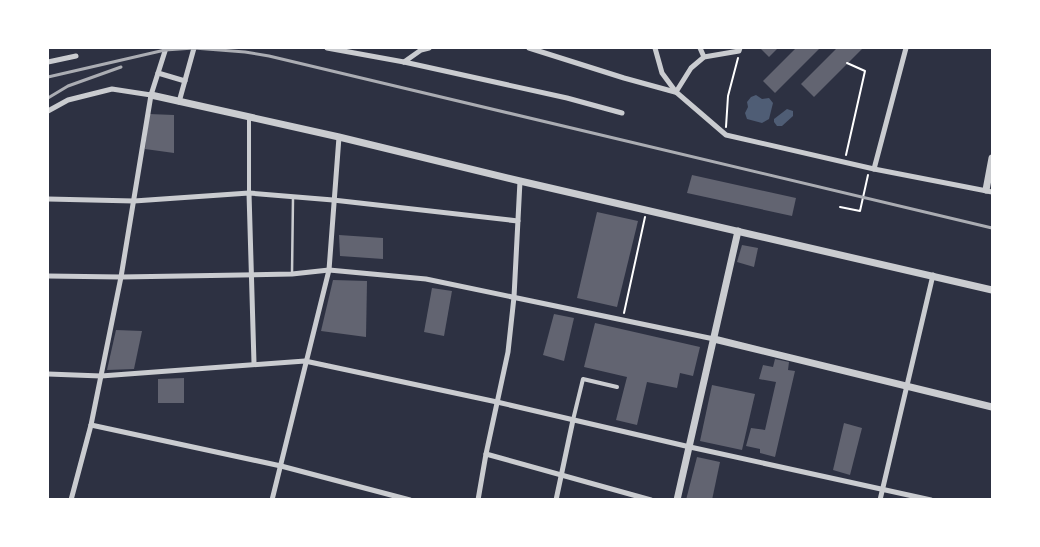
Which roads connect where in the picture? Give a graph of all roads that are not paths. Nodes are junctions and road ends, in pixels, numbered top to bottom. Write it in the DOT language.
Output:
graph roads {
  1 [pos="166,48"];
  2 [pos="194,48"];
  3 [pos="327,48"];
  4 [pos="430,48"];
  5 [pos="529,48"];
  6 [pos="655,48"];
  7 [pos="700,48"];
  8 [pos="906,48"];
  9 [pos="422,49"];
  10 [pos="740,49"];
  11 [pos="76,56"];
  12 [pos="704,57"];
  13 [pos="48,62"];
  14 [pos="404,62"];
  15 [pos="158,73"];
  16 [pos="185,81"];
  17 [pos="676,92"];
  18 [pos="151,95"];
  19 [pos="179,102"];
  20 [pos="48,111"];
  21 [pos="622,113"];
  22 [pos="249,117"];
  23 [pos="339,137"];
  24 [pos="992,158"];
  25 [pos="872,169"];
  26 [pos="520,181"];
  27 [pos="989,191"];
  28 [pos="250,193"];
  29 [pos="293,196"];
  30 [pos="48,199"];
  31 [pos="333,200"];
  32 [pos="134,201"];
  33 [pos="518,221"];
  34 [pos="738,231"];
  35 [pos="328,270"];
  36 [pos="252,274"];
  37 [pos="292,274"];
  38 [pos="933,275"];
  39 [pos="48,276"];
  40 [pos="122,277"];
  41 [pos="992,290"];
  42 [pos="514,297"];
  43 [pos="714,339"];
  44 [pos="305,360"];
  45 [pos="254,363"];
  46 [pos="48,374"];
  47 [pos="101,376"];
  48 [pos="906,386"];
  49 [pos="617,387"];
  50 [pos="497,402"];
  51 [pos="992,407"];
  52 [pos="573,420"];
  53 [pos="91,425"];
  54 [pos="690,447"];
  55 [pos="486,454"];
  56 [pos="280,466"];
  57 [pos="561,475"];
  58 [pos="882,488"];
  59 [pos="71,500"];
  60 [pos="272,500"];
  61 [pos="410,500"];
  62 [pos="478,500"];
  63 [pos="556,500"];
  64 [pos="651,500"];
  65 [pos="677,500"];
  66 [pos="880,500"];
  67 [pos="931,500"];
  1 -- 15 [label="street"];
  2 -- 16 [label="street"];
  3 -- 14 [label="street"];
  4 -- 9 [label="street"];
  5 -- 17 [label="street"];
  6 -- 17 [label="street"];
  7 -- 12 [label="street"];
  8 -- 25 [label="street"];
  9 -- 14 [label="street"];
  10 -- 12 [label="street"];
  11 -- 13 [label="street"];
  12 -- 17 [label="street"];
  14 -- 21 [label="street"];
  15 -- 16 [label="street"];
  15 -- 18 [label="street"];
  16 -- 19 [label="street"];
  17 -- 25 [label="street"];
  18 -- 19 [label="street"];
  18 -- 20 [label="street"];
  18 -- 32 [label="street"];
  19 -- 22 [label="street"];
  22 -- 23 [label="street"];
  22 -- 28 [label="street"];
  23 -- 26 [label="street"];
  23 -- 31 [label="street"];
  24 -- 27 [label="street"];
  25 -- 27 [label="street"];
  26 -- 33 [label="street"];
  26 -- 34 [label="street"];
  28 -- 29 [label="street"];
  28 -- 32 [label="street"];
  28 -- 36 [label="street"];
  29 -- 31 [label="street"];
  29 -- 37 [label="lane"];
  30 -- 32 [label="street"];
  31 -- 33 [label="street"];
  31 -- 35 [label="street"];
  32 -- 40 [label="street"];
  33 -- 42 [label="street"];
  34 -- 38 [label="street"];
  34 -- 43 [label="street"];
  35 -- 37 [label="street"];
  35 -- 42 [label="street"];
  35 -- 44 [label="street"];
  36 -- 37 [label="street"];
  36 -- 40 [label="street"];
  36 -- 45 [label="street"];
  38 -- 41 [label="street"];
  38 -- 48 [label="street"];
  39 -- 40 [label="street"];
  40 -- 47 [label="street"];
  42 -- 43 [label="street"];
  42 -- 50 [label="street"];
  43 -- 48 [label="street"];
  43 -- 54 [label="street"];
  44 -- 45 [label="street"];
  44 -- 50 [label="street"];
  44 -- 56 [label="street"];
  45 -- 47 [label="street"];
  46 -- 47 [label="street"];
  47 -- 53 [label="street"];
  48 -- 51 [label="street"];
  48 -- 58 [label="street"];
  49 -- 52 [label="street"];
  50 -- 52 [label="street"];
  50 -- 55 [label="street"];
  52 -- 54 [label="street"];
  52 -- 57 [label="street"];
  53 -- 56 [label="street"];
  53 -- 59 [label="street"];
  54 -- 58 [label="street"];
  54 -- 65 [label="street"];
  55 -- 57 [label="street"];
  55 -- 62 [label="street"];
  56 -- 60 [label="street"];
  56 -- 61 [label="street"];
  57 -- 63 [label="street"];
  57 -- 64 [label="street"];
  58 -- 66 [label="street"];
  58 -- 67 [label="street"];
}
